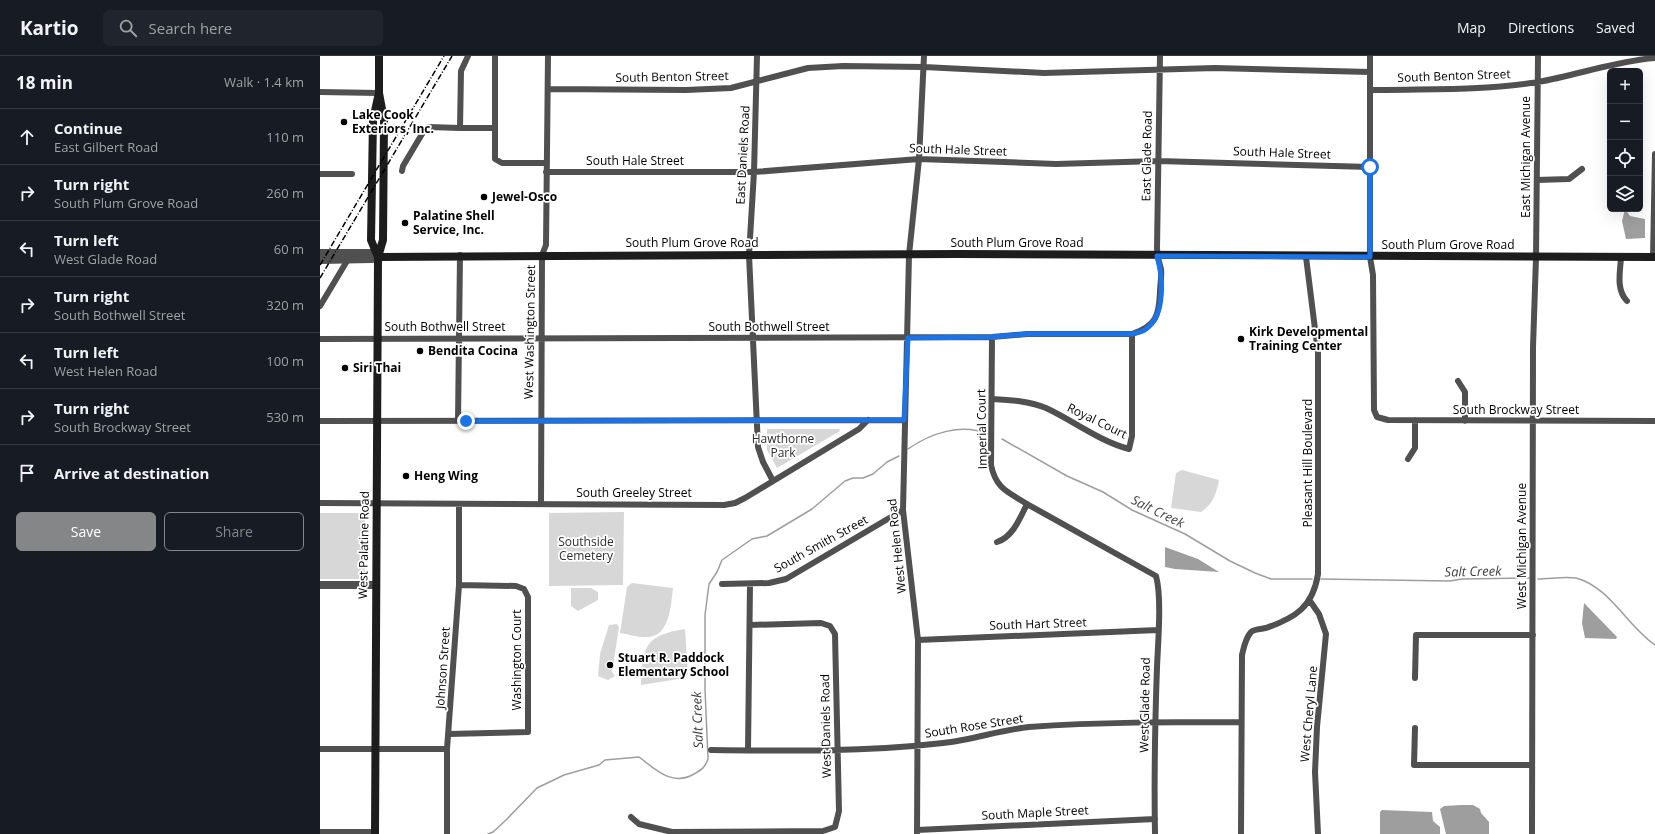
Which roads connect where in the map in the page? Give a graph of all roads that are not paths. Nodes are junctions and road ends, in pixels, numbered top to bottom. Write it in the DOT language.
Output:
graph roads {
  1 [pos="379,56"];
  2 [pos="468,56"];
  3 [pos="496,56"];
  4 [pos="548,56"];
  5 [pos="756,56"];
  6 [pos="924,56"];
  7 [pos="1160,56"];
  8 [pos="1370,56"];
  9 [pos="1538,56"];
  10 [pos="1655,58"];
  11 [pos="924,67"];
  12 [pos="1159,69"];
  13 [pos="1370,72"];
  14 [pos="757,82"];
  15 [pos="1538,82"];
  16 [pos="548,89"];
  17 [pos="1370,90"];
  18 [pos="320,92"];
  19 [pos="379,93"];
  20 [pos="460,128"];
  21 [pos="495,128"];
  22 [pos="1655,154"];
  23 [pos="919,159"];
  24 [pos="1158,161"];
  25 [pos="547,163"];
  26 [pos="1370,167"];
  27 [pos="1582,169"];
  28 [pos="402,171"];
  29 [pos="546,172"];
  30 [pos="754,172"];
  31 [pos="320,174"];
  32 [pos="352,174"];
  33 [pos="1537,180"];
  34 [pos="320,253"];
  35 [pos="460,255"];
  36 [pos="542,255"];
  37 [pos="749,255"];
  38 [pos="909,255"];
  39 [pos="378,256"];
  40 [pos="1157,256"];
  41 [pos="1306,257"];
  42 [pos="1370,257"];
  43 [pos="1654,257"];
  44 [pos="1536,258"];
  45 [pos="1621,258"];
  46 [pos="320,260"];
  47 [pos="347,261"];
  48 [pos="1627,301"];
  49 [pos="320,306"];
  50 [pos="1132,334"];
  51 [pos="992,337"];
  52 [pos="378,338"];
  53 [pos="458,338"];
  54 [pos="752,338"];
  55 [pos="908,338"];
  56 [pos="320,339"];
  57 [pos="541,339"];
  58 [pos="1458,381"];
  59 [pos="992,399"];
  60 [pos="541,420"];
  61 [pos="758,420"];
  62 [pos="868,420"];
  63 [pos="904,420"];
  64 [pos="1415,420"];
  65 [pos="320,421"];
  66 [pos="378,421"];
  67 [pos="458,421"];
  68 [pos="1465,421"];
  69 [pos="1533,421"];
  70 [pos="1655,421"];
  71 [pos="1408,459"];
  72 [pos="773,481"];
  73 [pos="320,503"];
  74 [pos="377,503"];
  75 [pos="459,504"];
  76 [pos="541,504"];
  77 [pos="1027,504"];
  78 [pos="903,510"];
  79 [pos="997,542"];
  80 [pos="1156,576"];
  81 [pos="722,584"];
  82 [pos="750,584"];
  83 [pos="320,585"];
  84 [pos="376,585"];
  85 [pos="459,585"];
  86 [pos="1310,601"];
  87 [pos="750,625"];
  88 [pos="1247,626"];
  89 [pos="1158,630"];
  90 [pos="1252,631"];
  91 [pos="1533,635"];
  92 [pos="918,640"];
  93 [pos="1415,678"];
  94 [pos="1155,722"];
  95 [pos="1241,722"];
  96 [pos="1415,728"];
  97 [pos="449,734"];
  98 [pos="918,746"];
  99 [pos="375,748"];
  100 [pos="320,749"];
  101 [pos="447,749"];
  102 [pos="710,750"];
  103 [pos="748,750"];
  104 [pos="838,750"];
  105 [pos="1532,765"];
  106 [pos="631,817"];
  107 [pos="1154,819"];
  108 [pos="320,832"];
  109 [pos="917,832"];
  110 [pos="375,833"];
  111 [pos="703,833"];
  112 [pos="447,834"];
  113 [pos="1155,834"];
  114 [pos="1241,834"];
  115 [pos="1318,834"];
  116 [pos="1532,834"];
  1 -- 19 [label="main road, West Palatine Road"];
  2 -- 20 [label="street"];
  3 -- 21 [label="street"];
  4 -- 16 [label="street, West Washington Street"];
  5 -- 14 [label="street, East Daniels Road"];
  6 -- 11 [label="street, West Helen Road"];
  7 -- 12 [label="street, East Glade Road"];
  8 -- 13 [label="street"];
  9 -- 15 [label="street, East Michigan Avenue"];
  10 -- 15 [label="street, South Benton Street"];
  11 -- 12 [label="street, South Benton Street"];
  11 -- 14 [label="street, South Benton Street"];
  11 -- 23 [label="street, West Helen Road"];
  12 -- 13 [label="street, South Benton Street"];
  12 -- 24 [label="street, East Glade Road"];
  13 -- 17 [label="street"];
  14 -- 16 [label="street, South Benton Street"];
  14 -- 30 [label="street, East Daniels Road"];
  15 -- 17 [label="street, South Benton Street"];
  15 -- 33 [label="street, East Michigan Avenue"];
  16 -- 25 [label="street, West Washington Street"];
  17 -- 26 [label="street"];
  18 -- 19 [label="street"];
  19 -- 39 [label="main road, West Palatine Road"];
  20 -- 21 [label="street"];
  20 -- 28 [label="street"];
  21 -- 25 [label="street"];
  22 -- 43 [label="street"];
  23 -- 24 [label="street, South Hale Street"];
  23 -- 30 [label="street, South Hale Street"];
  23 -- 38 [label="street, West Helen Road"];
  24 -- 26 [label="street, South Hale Street"];
  24 -- 40 [label="street, East Glade Road"];
  25 -- 29 [label="street, West Washington Street"];
  26 -- 42 [label="street"];
  27 -- 33 [label="street"];
  29 -- 30 [label="street, South Hale Street"];
  29 -- 36 [label="street, West Washington Street"];
  30 -- 37 [label="street, East Daniels Road"];
  31 -- 32 [label="street"];
  33 -- 44 [label="street, East Michigan Avenue"];
  34 -- 39 [label="street"];
  35 -- 36 [label="main road, South Plum Grove Road"];
  35 -- 39 [label="main road, South Plum Grove Road"];
  35 -- 53 [label="street"];
  36 -- 37 [label="main road, South Plum Grove Road"];
  36 -- 57 [label="street, West Washington Street"];
  37 -- 38 [label="main road, South Plum Grove Road"];
  37 -- 54 [label="street"];
  38 -- 40 [label="main road, South Plum Grove Road"];
  38 -- 55 [label="street, West Helen Road"];
  39 -- 47 [label="street"];
  39 -- 52 [label="main road, West Palatine Road"];
  40 -- 41 [label="main road, South Plum Grove Road"];
  40 -- 50 [label="street, South Bothwell Street"];
  41 -- 42 [label="main road, South Plum Grove Road"];
  41 -- 86 [label="street, Pleasant Hill Boulevard"];
  42 -- 44 [label="main road, South Plum Grove Road"];
  42 -- 64 [label="street, South Brockway Street"];
  43 -- 45 [label="main road, South Plum Grove Road"];
  44 -- 45 [label="main road, South Plum Grove Road"];
  44 -- 69 [label="street, West Michigan Avenue"];
  45 -- 48 [label="street"];
  46 -- 47 [label="street"];
  47 -- 49 [label="street"];
  50 -- 51 [label="street, South Bothwell Street"];
  50 -- 59 [label="street, Royal Court"];
  51 -- 55 [label="street, South Bothwell Street"];
  51 -- 59 [label="street, Imperial Court"];
  52 -- 53 [label="street, South Bothwell Street"];
  52 -- 56 [label="street, South Bothwell Street"];
  52 -- 66 [label="main road, West Palatine Road"];
  53 -- 57 [label="street, South Bothwell Street"];
  53 -- 67 [label="street"];
  54 -- 55 [label="street, South Bothwell Street"];
  54 -- 57 [label="street, South Bothwell Street"];
  54 -- 61 [label="street"];
  55 -- 63 [label="street, West Helen Road"];
  57 -- 60 [label="street, West Washington Street"];
  58 -- 68 [label="street"];
  59 -- 77 [label="street, Imperial Court"];
  60 -- 61 [label="street"];
  60 -- 67 [label="street"];
  60 -- 76 [label="street, West Washington Street"];
  61 -- 62 [label="street"];
  61 -- 72 [label="street"];
  62 -- 63 [label="street"];
  62 -- 72 [label="street, South Greeley Street"];
  63 -- 78 [label="street, West Helen Road"];
  64 -- 68 [label="street, South Brockway Street"];
  64 -- 71 [label="street"];
  65 -- 66 [label="street"];
  66 -- 67 [label="street"];
  66 -- 74 [label="main road, West Palatine Road"];
  68 -- 69 [label="street, South Brockway Street"];
  69 -- 70 [label="street, South Brockway Street"];
  69 -- 91 [label="street, West Michigan Avenue"];
  72 -- 76 [label="street, South Greeley Street"];
  73 -- 74 [label="street, South Greeley Street"];
  74 -- 75 [label="street, South Greeley Street"];
  74 -- 84 [label="main road, West Palatine Road"];
  75 -- 76 [label="street, South Greeley Street"];
  75 -- 85 [label="street, Johnson Street"];
  77 -- 79 [label="street"];
  77 -- 80 [label="street, Imperial Court"];
  78 -- 82 [label="street, South Smith Street"];
  78 -- 92 [label="street, West Helen Road"];
  80 -- 89 [label="street, West Glade Road"];
  81 -- 82 [label="street, South Smith Street"];
  82 -- 87 [label="street"];
  83 -- 84 [label="street"];
  84 -- 99 [label="main road, West Palatine Road"];
  85 -- 97 [label="street, Johnson Street"];
  85 -- 97 [label="street, Washington Court"];
  86 -- 90 [label="street, Pleasant Hill Boulevard"];
  86 -- 115 [label="street, West Cheryl Lane"];
  87 -- 103 [label="street"];
  87 -- 104 [label="street, West Daniels Road"];
  88 -- 90 [label="street"];
  89 -- 92 [label="street, South Hart Street"];
  89 -- 94 [label="street, West Glade Road"];
  90 -- 95 [label="street"];
  91 -- 93 [label="street"];
  91 -- 105 [label="street, West Michigan Avenue"];
  92 -- 98 [label="street, West Helen Road"];
  94 -- 95 [label="street, South Rose Street"];
  94 -- 98 [label="street, South Rose Street"];
  94 -- 107 [label="street, West Glade Road"];
  95 -- 114 [label="street"];
  96 -- 105 [label="street"];
  97 -- 101 [label="street, Johnson Street"];
  98 -- 104 [label="street, South Rose Street"];
  98 -- 109 [label="street, West Helen Road"];
  99 -- 100 [label="street"];
  99 -- 101 [label="street"];
  99 -- 110 [label="main road, West Palatine Road"];
  101 -- 112 [label="street, Johnson Street"];
  102 -- 103 [label="street, South Rose Street"];
  103 -- 104 [label="street, South Rose Street"];
  104 -- 111 [label="street, West Daniels Road"];
  105 -- 116 [label="street, West Michigan Avenue"];
  106 -- 111 [label="street"];
  107 -- 109 [label="street, South Maple Street"];
  107 -- 113 [label="street, West Glade Road"];
  108 -- 110 [label="street"];
}
